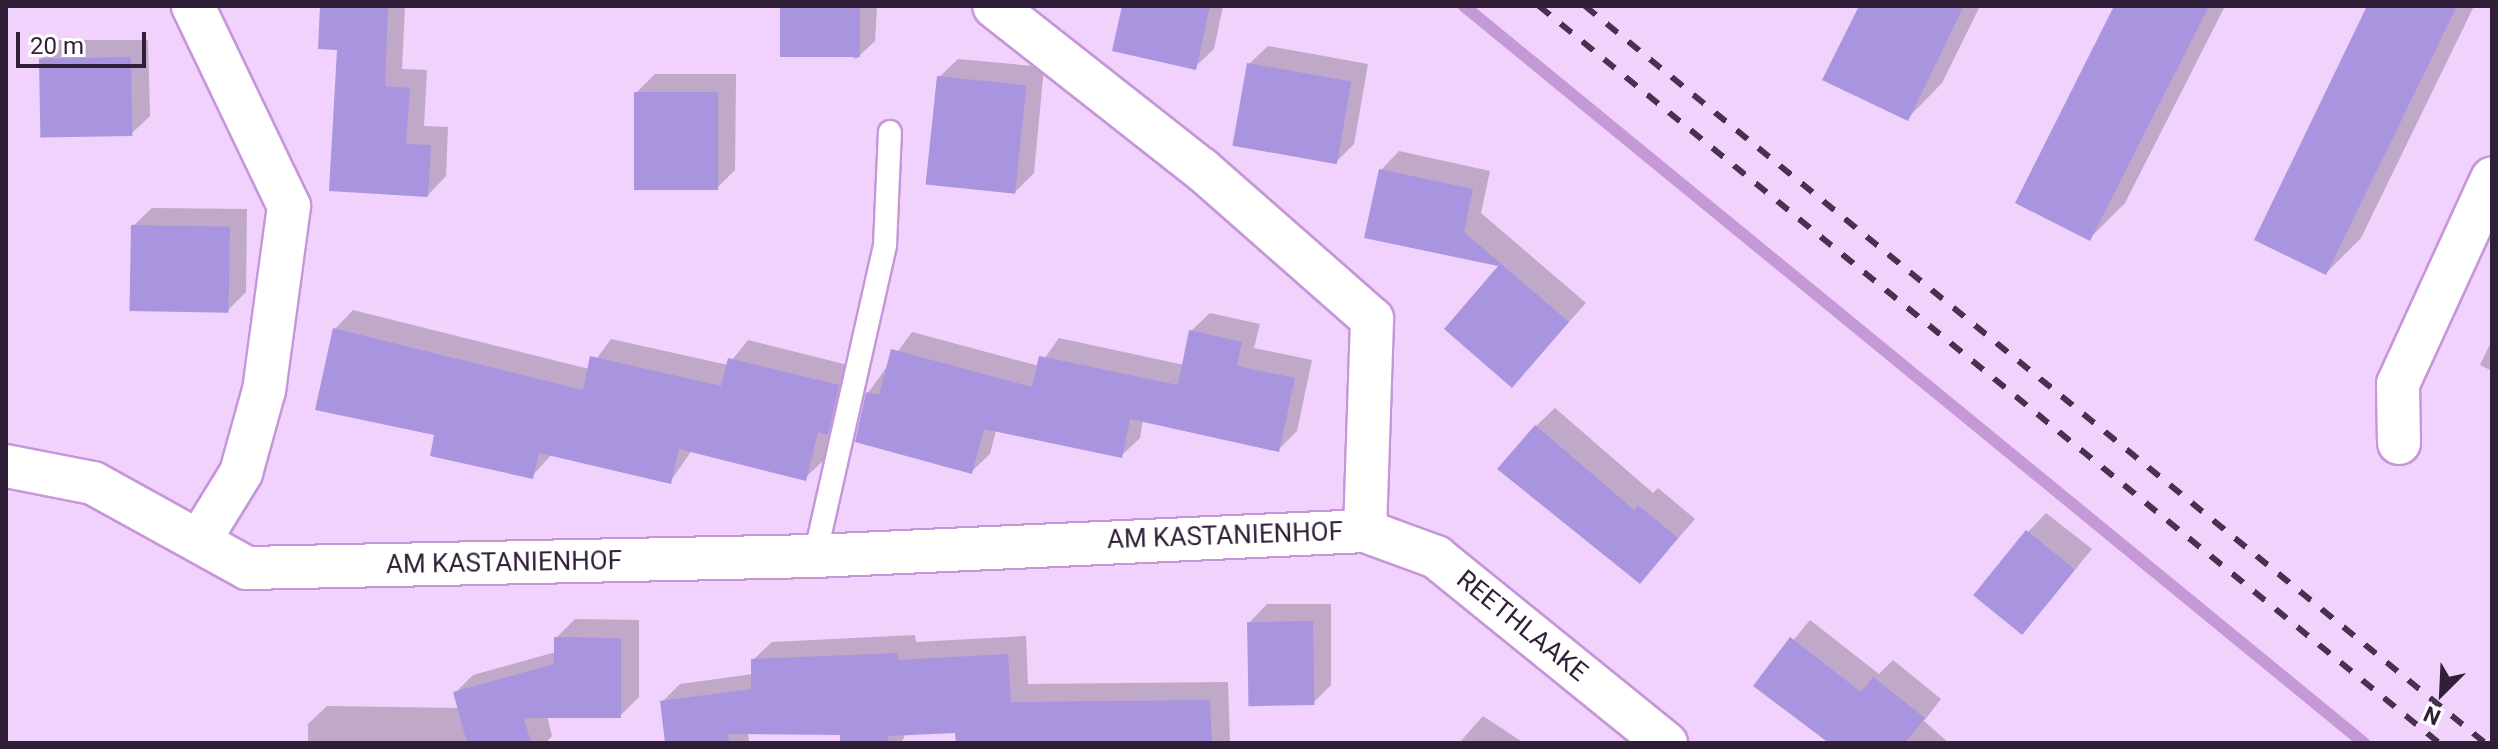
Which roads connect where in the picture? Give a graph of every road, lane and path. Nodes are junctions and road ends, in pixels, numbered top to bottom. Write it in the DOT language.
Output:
graph roads {
  1 [pos="193,6"];
  2 [pos="994,6"];
  3 [pos="890,132"];
  4 [pos="2492,179"];
  5 [pos="2399,443"];
  6 [pos="6,466"];
  7 [pos="1365,531"];
  8 [pos="201,538"];
  9 [pos="815,556"];
  10 [pos="1666,743"];
  1 -- 8 [label="street"];
  2 -- 7 [label="street, AM KASTANIENHOF"];
  3 -- 9 [label="lane"];
  4 -- 5 [label="street"];
  6 -- 8 [label="street, AM KASTANIENHOF"];
  7 -- 9 [label="street, AM KASTANIENHOF"];
  7 -- 10 [label="street, REETHLAAKE"];
  8 -- 9 [label="street, AM KASTANIENHOF"];
}
